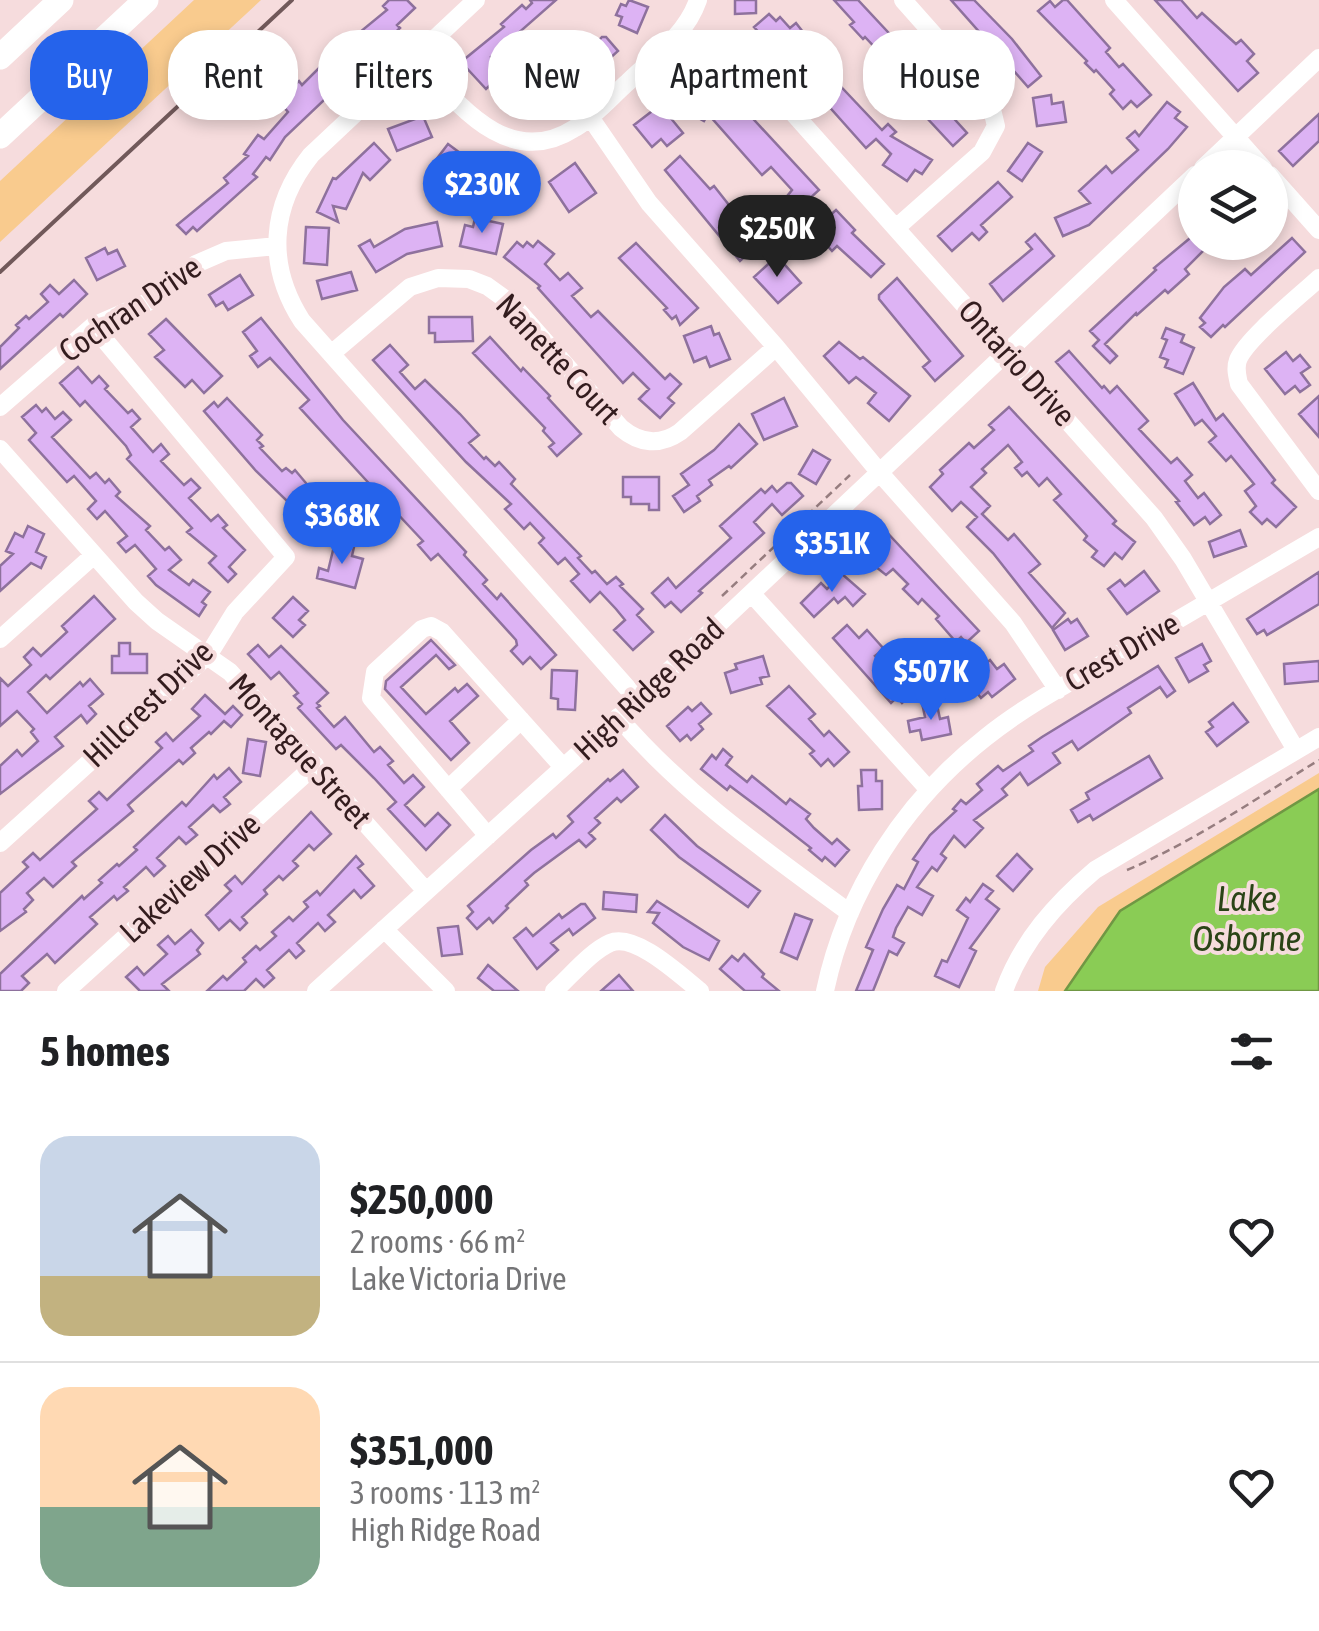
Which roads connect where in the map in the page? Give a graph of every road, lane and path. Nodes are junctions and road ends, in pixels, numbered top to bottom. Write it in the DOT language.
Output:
graph roads {
  1 [pos="61,0"];
  2 [pos="146,0"];
  3 [pos="476,0"];
  4 [pos="698,0"];
  5 [pos="903,0"];
  6 [pos="1114,0"];
  7 [pos="444,30"];
  8 [pos="681,30"];
  9 [pos="0,56"];
  10 [pos="1319,58"];
  11 [pos="635,75"];
  12 [pos="615,94"];
  13 [pos="468,115"];
  14 [pos="347,120"];
  15 [pos="585,120"];
  16 [pos="592,120"];
  17 [pos="798,120"];
  18 [pos="0,136"];
  19 [pos="1236,137"];
  20 [pos="1222,150"];
  21 [pos="1247,150"];
  22 [pos="1178,191"];
  23 [pos="1288,195"];
  24 [pos="896,228"];
  25 [pos="1319,230"];
  26 [pos="276,246"];
  27 [pos="1319,278"];
  28 [pos="93,326"];
  29 [pos="776,348"];
  30 [pos="1007,353"];
  31 [pos="331,354"];
  32 [pos="0,407"];
  33 [pos="0,448"];
  34 [pos="880,473"];
  35 [pos="850,475"];
  36 [pos="1319,492"];
  37 [pos="1319,538"];
  38 [pos="94,555"];
  39 [pos="752,594"];
  40 [pos="722,596"];
  41 [pos="1209,602"];
  42 [pos="0,639"];
  43 [pos="209,654"];
  44 [pos="1058,690"];
  45 [pos="638,700"];
  46 [pos="618,717"];
  47 [pos="521,720"];
  48 [pos="1319,737"];
  49 [pos="1296,750"];
  50 [pos="1319,760"];
  51 [pos="315,766"];
  52 [pos="563,767"];
  53 [pos="448,788"];
  54 [pos="929,790"];
  55 [pos="488,836"];
  56 [pos="0,843"];
  57 [pos="1123,872"];
  58 [pos="426,891"];
  59 [pos="850,913"];
  60 [pos="384,929"];
  61 [pos="66,991"];
  62 [pos="316,991"];
  63 [pos="446,991"];
  64 [pos="554,991"];
  65 [pos="700,991"];
  66 [pos="825,991"];
  67 [pos="1004,991"];
  1 -- 9 [label="highway"];
  2 -- 18 [label="highway"];
  3 -- 7 [label="street"];
  4 -- 8 [label="street"];
  5 -- 24 [label="street"];
  6 -- 19 [label="street"];
  10 -- 19 [label="street"];
  11 -- 12 [label="street"];
  13 -- 15 [label="street"];
  14 -- 26 [label="street"];
  16 -- 29 [label="street"];
  17 -- 24 [label="street, Ontario Drive"];
  19 -- 20 [label="street"];
  19 -- 21 [label="street"];
  22 -- 30 [label="street, High Ridge Road"];
  23 -- 25 [label="street"];
  24 -- 30 [label="street, Ontario Drive"];
  26 -- 28 [label="street, Cochran Drive"];
  26 -- 31 [label="street"];
  27 -- 36 [label="street"];
  28 -- 32 [label="street, Cochran Drive"];
  28 -- 43 [label="street, Hillcrest Drive"];
  29 -- 31 [label="street, Nanette Court"];
  29 -- 34 [label="street"];
  30 -- 34 [label="street, High Ridge Road"];
  30 -- 41 [label="street, Ontario Drive"];
  31 -- 45 [label="street"];
  33 -- 38 [label="street, Montague Street"];
  34 -- 39 [label="street, High Ridge Road"];
  34 -- 44 [label="street"];
  35 -- 40 [label="path"];
  37 -- 41 [label="street, Crest Drive"];
  38 -- 42 [label="street"];
  38 -- 43 [label="street, Montague Street"];
  39 -- 45 [label="street, High Ridge Road"];
  39 -- 54 [label="street"];
  41 -- 44 [label="street, Crest Drive"];
  41 -- 49 [label="street, Ontario Drive"];
  43 -- 51 [label="street, Montague Street"];
  43 -- 56 [label="street, Hillcrest Drive"];
  44 -- 54 [label="street, Crest Drive"];
  45 -- 46 [label="street, High Ridge Road"];
  46 -- 52 [label="street, High Ridge Road"];
  46 -- 59 [label="street"];
  47 -- 52 [label="street"];
  47 -- 53 [label="street"];
  47 -- 53 [label="street"];
  48 -- 49 [label="street"];
  49 -- 67 [label="street"];
  50 -- 57 [label="path"];
  51 -- 58 [label="street, Montague Street"];
  51 -- 61 [label="street, Lakeview Drive"];
  52 -- 55 [label="street, High Ridge Road"];
  53 -- 55 [label="street"];
  54 -- 59 [label="street, Crest Drive"];
  55 -- 58 [label="street, High Ridge Road"];
  58 -- 60 [label="street, High Ridge Road"];
  59 -- 66 [label="street, Crest Drive"];
  60 -- 62 [label="street, High Ridge Road"];
  60 -- 63 [label="street"];
  64 -- 65 [label="street"];
}
